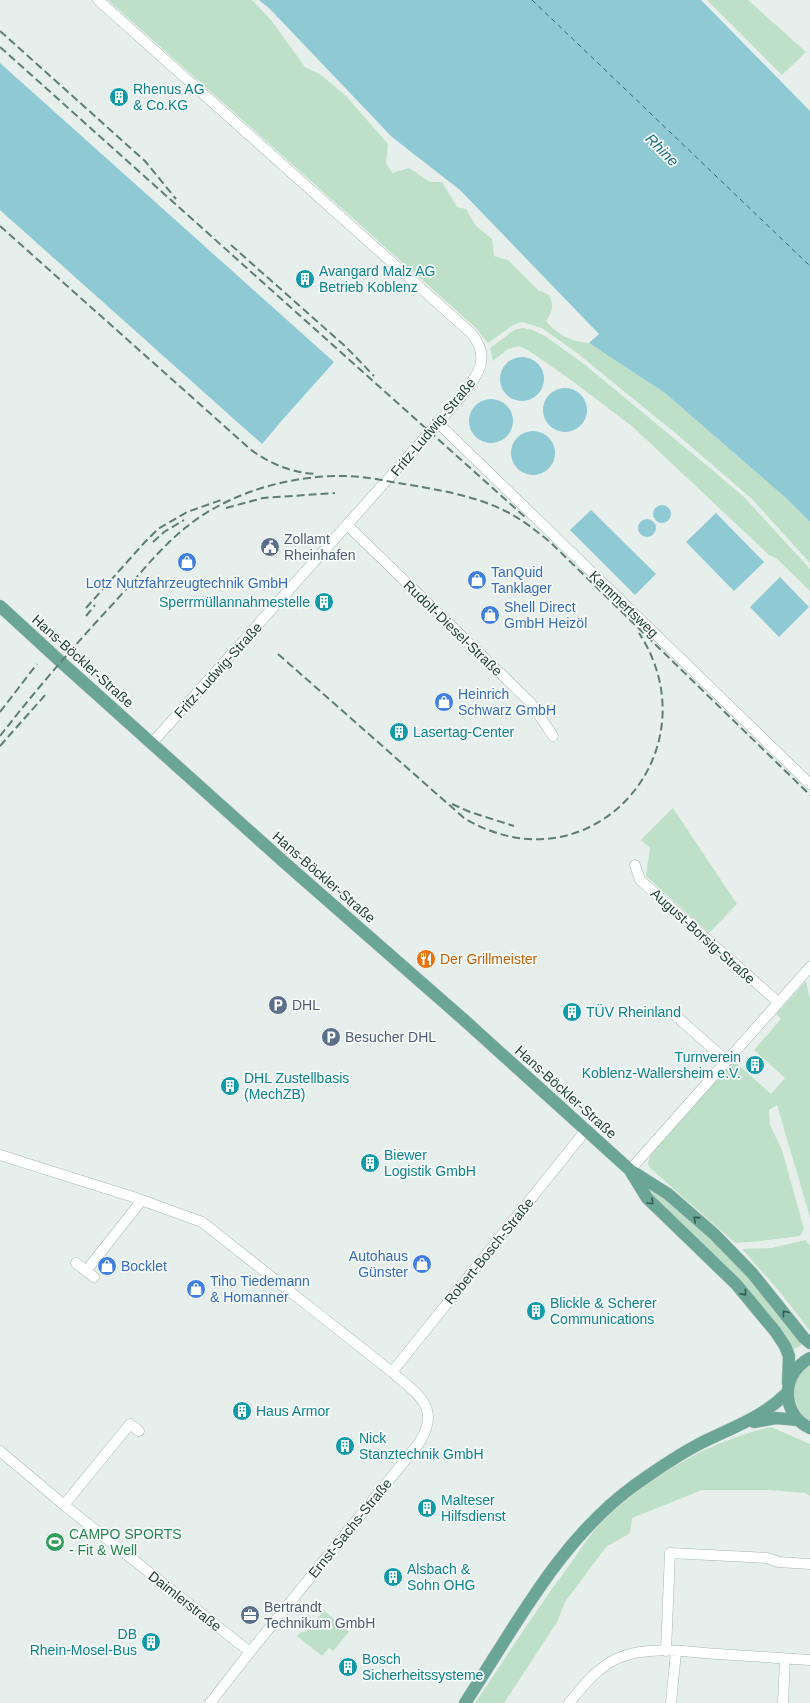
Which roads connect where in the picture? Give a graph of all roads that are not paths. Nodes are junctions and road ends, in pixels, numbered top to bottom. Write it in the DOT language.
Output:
graph roads {
  1 [pos="98,0"];
  2 [pos="438,423"];
  3 [pos="347,525"];
  4 [pos="0,606"];
  5 [pos="553,736"];
  6 [pos="152,743"];
  7 [pos="810,784"];
  8 [pos="635,865"];
  9 [pos="810,967"];
  10 [pos="778,1002"];
  11 [pos="676,1016"];
  12 [pos="727,1061"];
  13 [pos="586,1130"];
  14 [pos="0,1156"];
  15 [pos="630,1170"];
  16 [pos="142,1200"];
  17 [pos="76,1263"];
  18 [pos="810,1343"];
  19 [pos="810,1358"];
  20 [pos="392,1372"];
  21 [pos="788,1388"];
  22 [pos="798,1420"];
  23 [pos="741,1425"];
  24 [pos="810,1428"];
  25 [pos="139,1431"];
  26 [pos="0,1451"];
  27 [pos="64,1505"];
  28 [pos="810,1564"];
  29 [pos="671,1651"];
  30 [pos="250,1652"];
  31 [pos="785,1658"];
  32 [pos="810,1660"];
  33 [pos="210,1703"];
  34 [pos="465,1703"];
  35 [pos="569,1703"];
  36 [pos="671,1703"];
  37 [pos="784,1703"];
  1 -- 2 [label="street, Fritz-Ludwig-Straße"];
  2 -- 3 [label="street, Fritz-Ludwig-Straße"];
  2 -- 7 [label="street, Kammertsweg"];
  3 -- 5 [label="street, Rudolf-Diesel-Straße"];
  3 -- 6 [label="street, Fritz-Ludwig-Straße"];
  4 -- 6 [label="main road, Hans-Böckler-Straße"];
  6 -- 13 [label="main road, Hans-Böckler-Straße"];
  8 -- 10 [label="street, August-Borsig-Straße"];
  9 -- 10 [label="street"];
  10 -- 12 [label="street"];
  11 -- 12 [label="street"];
  12 -- 15 [label="street"];
  13 -- 15 [label="main road, Hans-Böckler-Straße"];
  13 -- 20 [label="street, Robert-Bosch-Straße"];
  14 -- 16 [label="street, Ernst-Sachs-Straße"];
  18 -- 15 [label="main road, Hans-Böckler-Straße, one-way"];
  15 -- 21 [label="main road, Hans-Böckler-Straße, one-way"];
  16 -- 17 [label="street"];
  16 -- 20 [label="street, Ernst-Sachs-Straße"];
  19 -- 21 [label="main road"];
  20 -- 30 [label="street, Ernst-Sachs-Straße"];
  21 -- 22 [label="main road, Hans-Böckler-Straße"];
  21 -- 23 [label="main road"];
  22 -- 23 [label="main road"];
  22 -- 24 [label="main road"];
  23 -- 34 [label="main road"];
  25 -- 27 [label="street"];
  26 -- 27 [label="street, Daimlerstraße"];
  27 -- 30 [label="street, Daimlerstraße"];
  28 -- 29 [label="street"];
  29 -- 31 [label="street"];
  29 -- 35 [label="street"];
  29 -- 36 [label="street"];
  30 -- 33 [label="street, Ernst-Sachs-Straße"];
  31 -- 32 [label="street"];
  31 -- 37 [label="street"];
}
